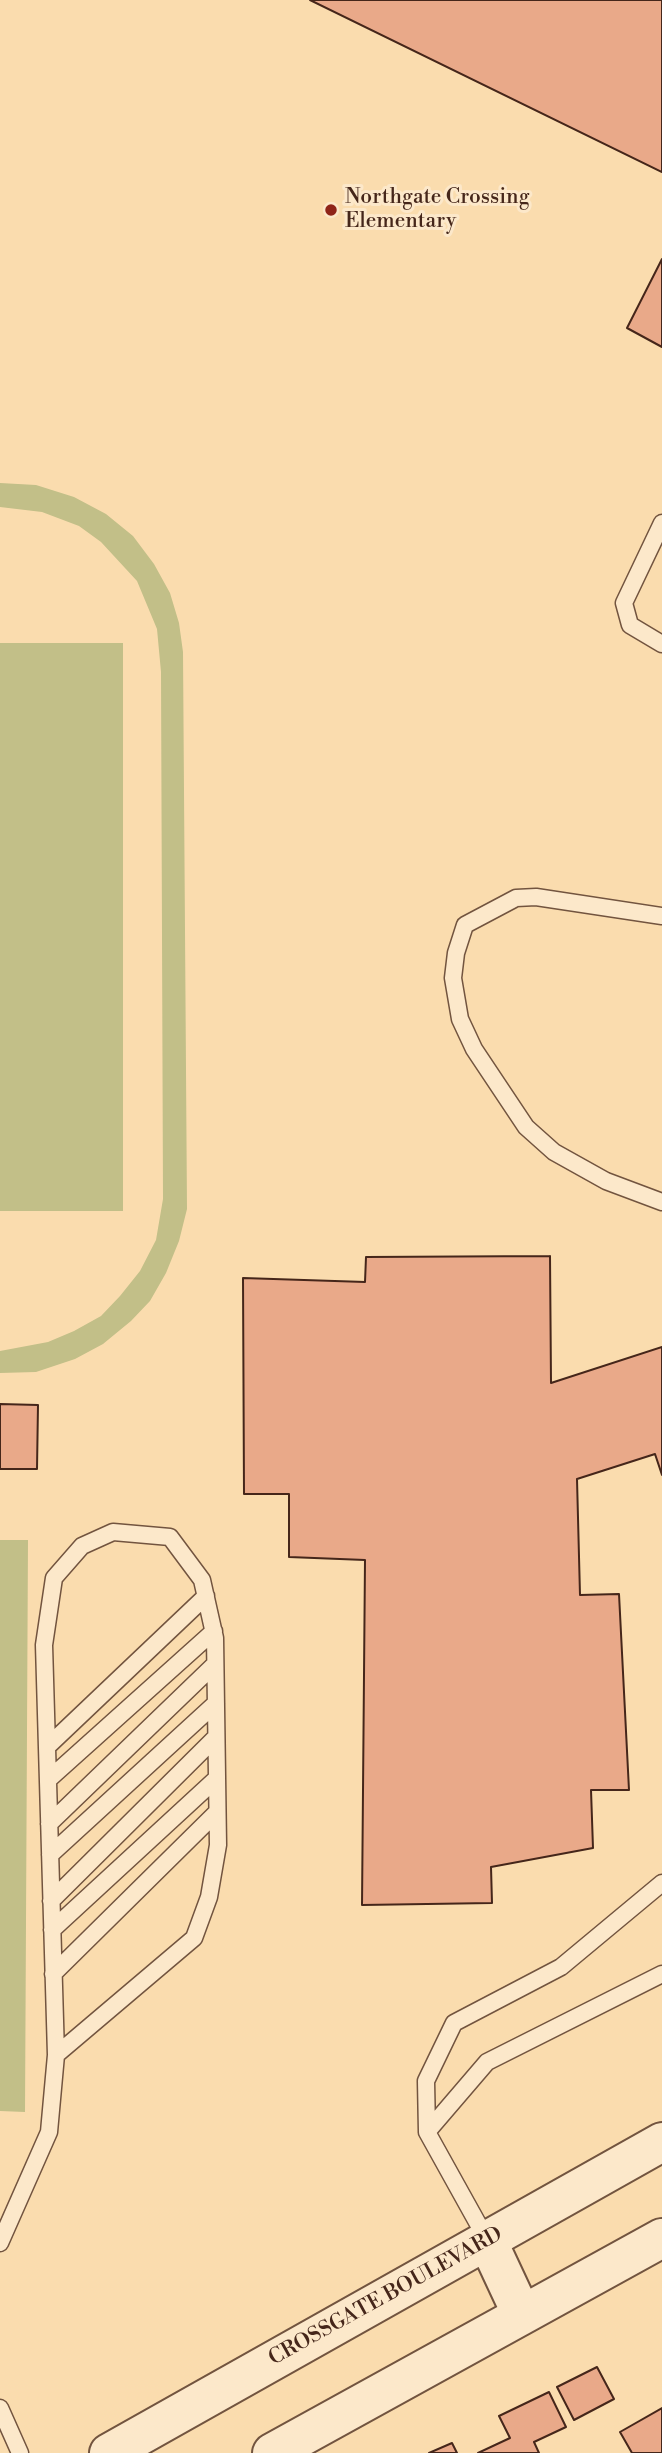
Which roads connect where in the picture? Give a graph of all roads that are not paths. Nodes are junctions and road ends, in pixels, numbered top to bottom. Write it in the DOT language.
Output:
graph roads {
  1 [pos="662,523"];
  2 [pos="662,644"];
  3 [pos="662,916"];
  4 [pos="662,1202"];
  5 [pos="206,1597"];
  6 [pos="214,1631"];
  7 [pos="215,1664"];
  8 [pos="216,1703"];
  9 [pos="216,1737"];
  10 [pos="47,1746"];
  11 [pos="217,1778"];
  12 [pos="48,1780"];
  13 [pos="217,1812"];
  14 [pos="49,1824"];
  15 [pos="50,1855"];
  16 [pos="662,1883"];
  17 [pos="51,1901"];
  18 [pos="52,1930"];
  19 [pos="53,1974"];
  20 [pos="662,1975"];
  21 [pos="56,2055"];
  22 [pos="427,2132"];
  23 [pos="662,2142"];
  24 [pos="662,2238"];
  25 [pos="487,2240"];
  26 [pos="0,2243"];
  27 [pos="522,2315"];
  28 [pos="0,2409"];
  29 [pos="20,2453"];
  30 [pos="109,2453"];
  31 [pos="272,2453"];
  1 -- 2 [label="lane"];
  3 -- 4 [label="lane"];
  5 -- 6 [label="lane"];
  5 -- 10 [label="lane"];
  5 -- 10 [label="lane"];
  6 -- 7 [label="lane"];
  6 -- 12 [label="lane"];
  7 -- 8 [label="lane"];
  7 -- 14 [label="lane"];
  8 -- 9 [label="lane"];
  8 -- 15 [label="lane"];
  9 -- 11 [label="lane"];
  9 -- 17 [label="lane"];
  10 -- 12 [label="lane"];
  11 -- 13 [label="lane"];
  11 -- 18 [label="lane"];
  12 -- 14 [label="lane"];
  13 -- 19 [label="lane"];
  13 -- 21 [label="lane"];
  14 -- 15 [label="lane"];
  15 -- 17 [label="lane"];
  16 -- 22 [label="lane"];
  17 -- 18 [label="lane"];
  18 -- 19 [label="lane"];
  19 -- 21 [label="lane"];
  20 -- 22 [label="lane"];
  21 -- 26 [label="lane"];
  22 -- 25 [label="lane"];
  23 -- 25 [label="street, CROSSGATE BOULEVARD"];
  24 -- 27 [label="street"];
  25 -- 27 [label="street"];
  25 -- 30 [label="street, CROSSGATE BOULEVARD"];
  27 -- 31 [label="street"];
  28 -- 29 [label="lane"];
}
